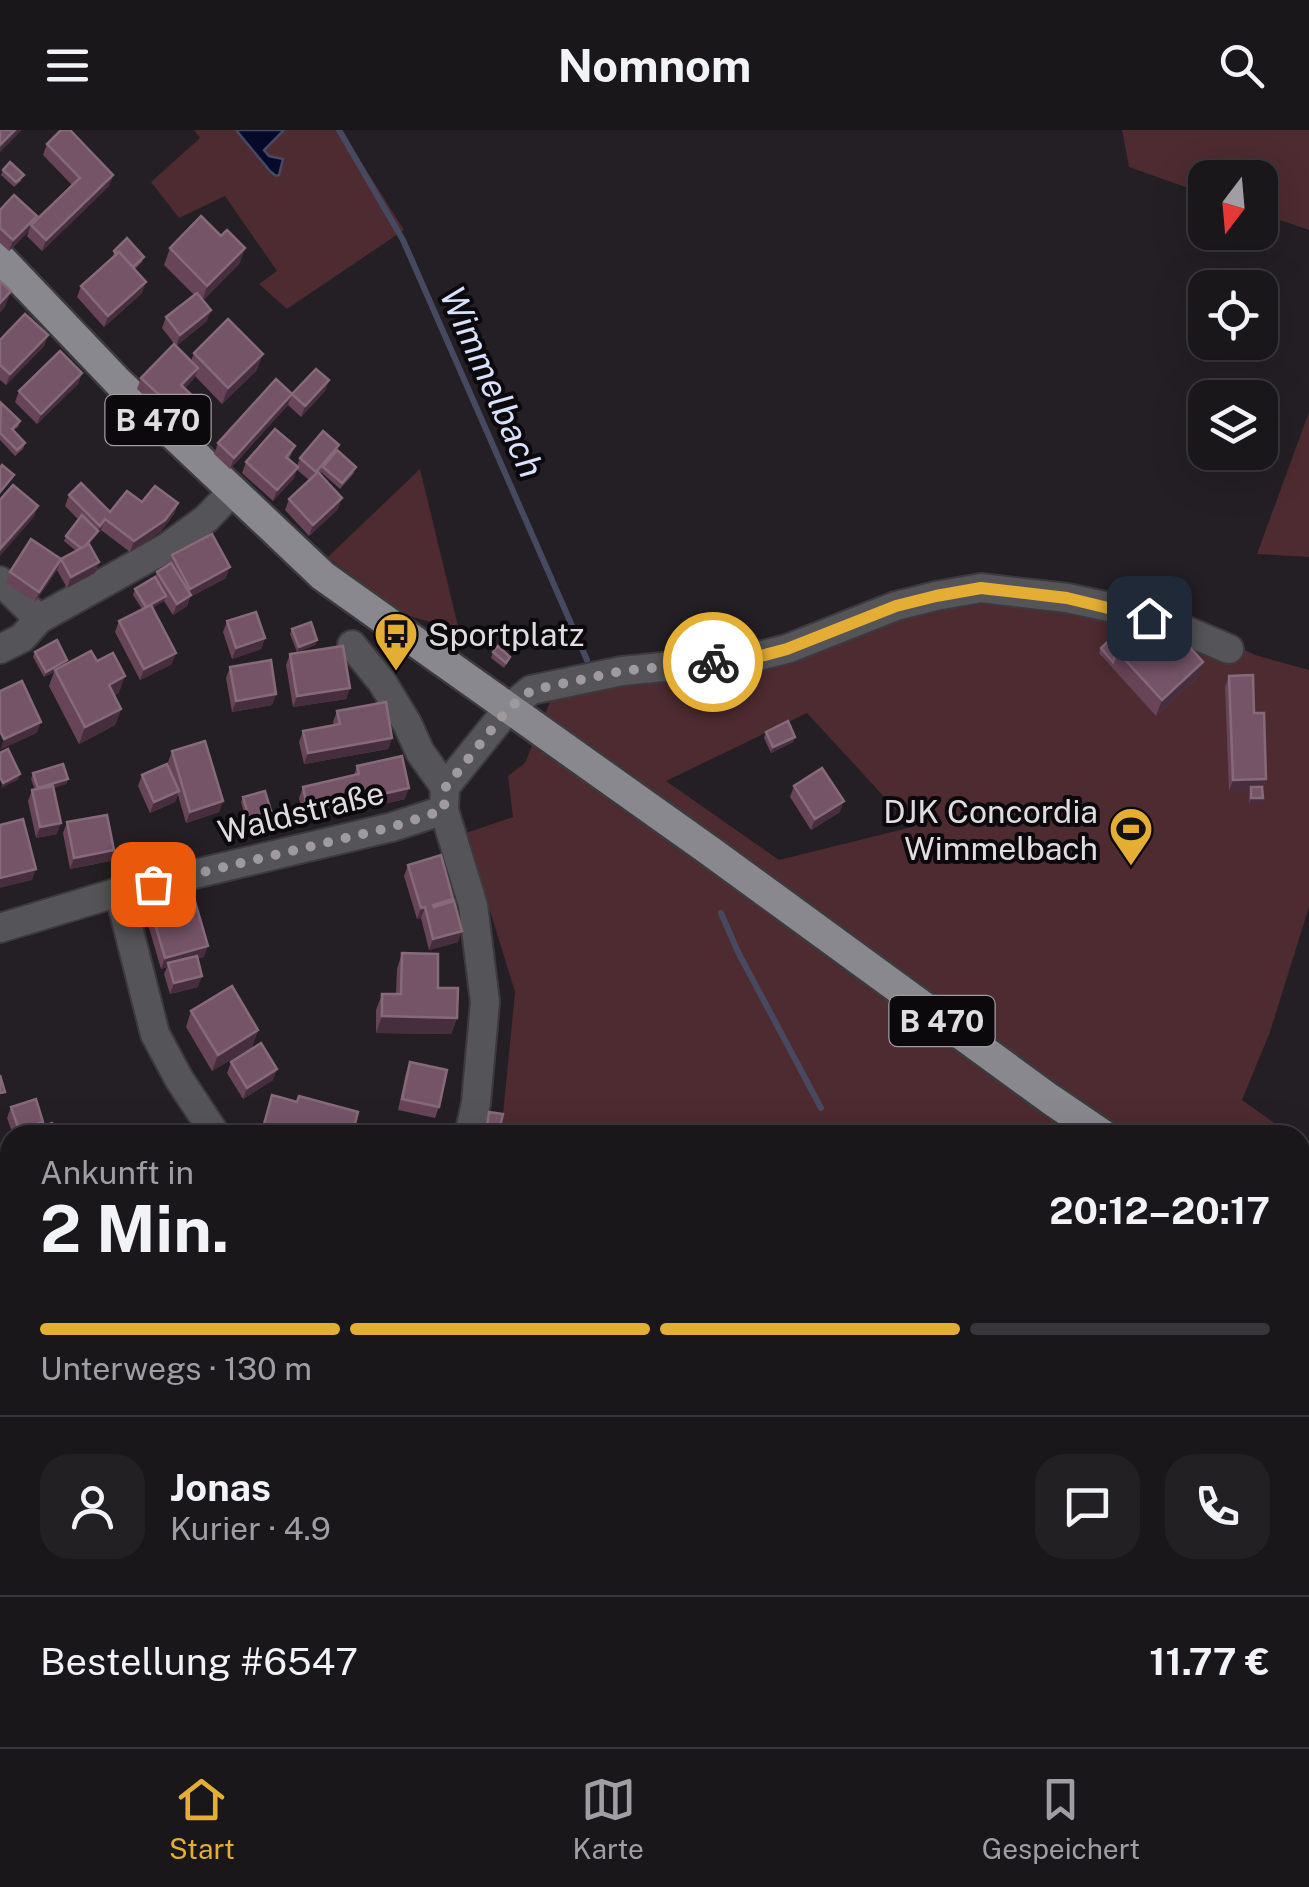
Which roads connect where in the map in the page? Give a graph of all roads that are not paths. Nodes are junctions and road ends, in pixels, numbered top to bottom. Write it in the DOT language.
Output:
graph roads {
  1 [pos="0,258"];
  2 [pos="232,492"];
  3 [pos="0,580"];
  4 [pos="40,620"];
  5 [pos="352,645"];
  6 [pos="1229,648"];
  7 [pos="0,650"];
  8 [pos="508,709"];
  9 [pos="445,799"];
  10 [pos="120,892"];
  11 [pos="0,928"];
  12 [pos="209,1125"];
  13 [pos="471,1125"];
  14 [pos="1089,1125"];
  1 -- 2 [label="main road, B 470"];
  2 -- 4 [label="street"];
  2 -- 8 [label="main road, B 470"];
  3 -- 4 [label="street"];
  4 -- 7 [label="street"];
  5 -- 9 [label="street"];
  6 -- 8 [label="street"];
  8 -- 9 [label="street"];
  8 -- 14 [label="main road, B 470"];
  9 -- 10 [label="street, Waldstraße"];
  9 -- 13 [label="street"];
  10 -- 11 [label="street, Waldstraße"];
  10 -- 12 [label="street"];
}
